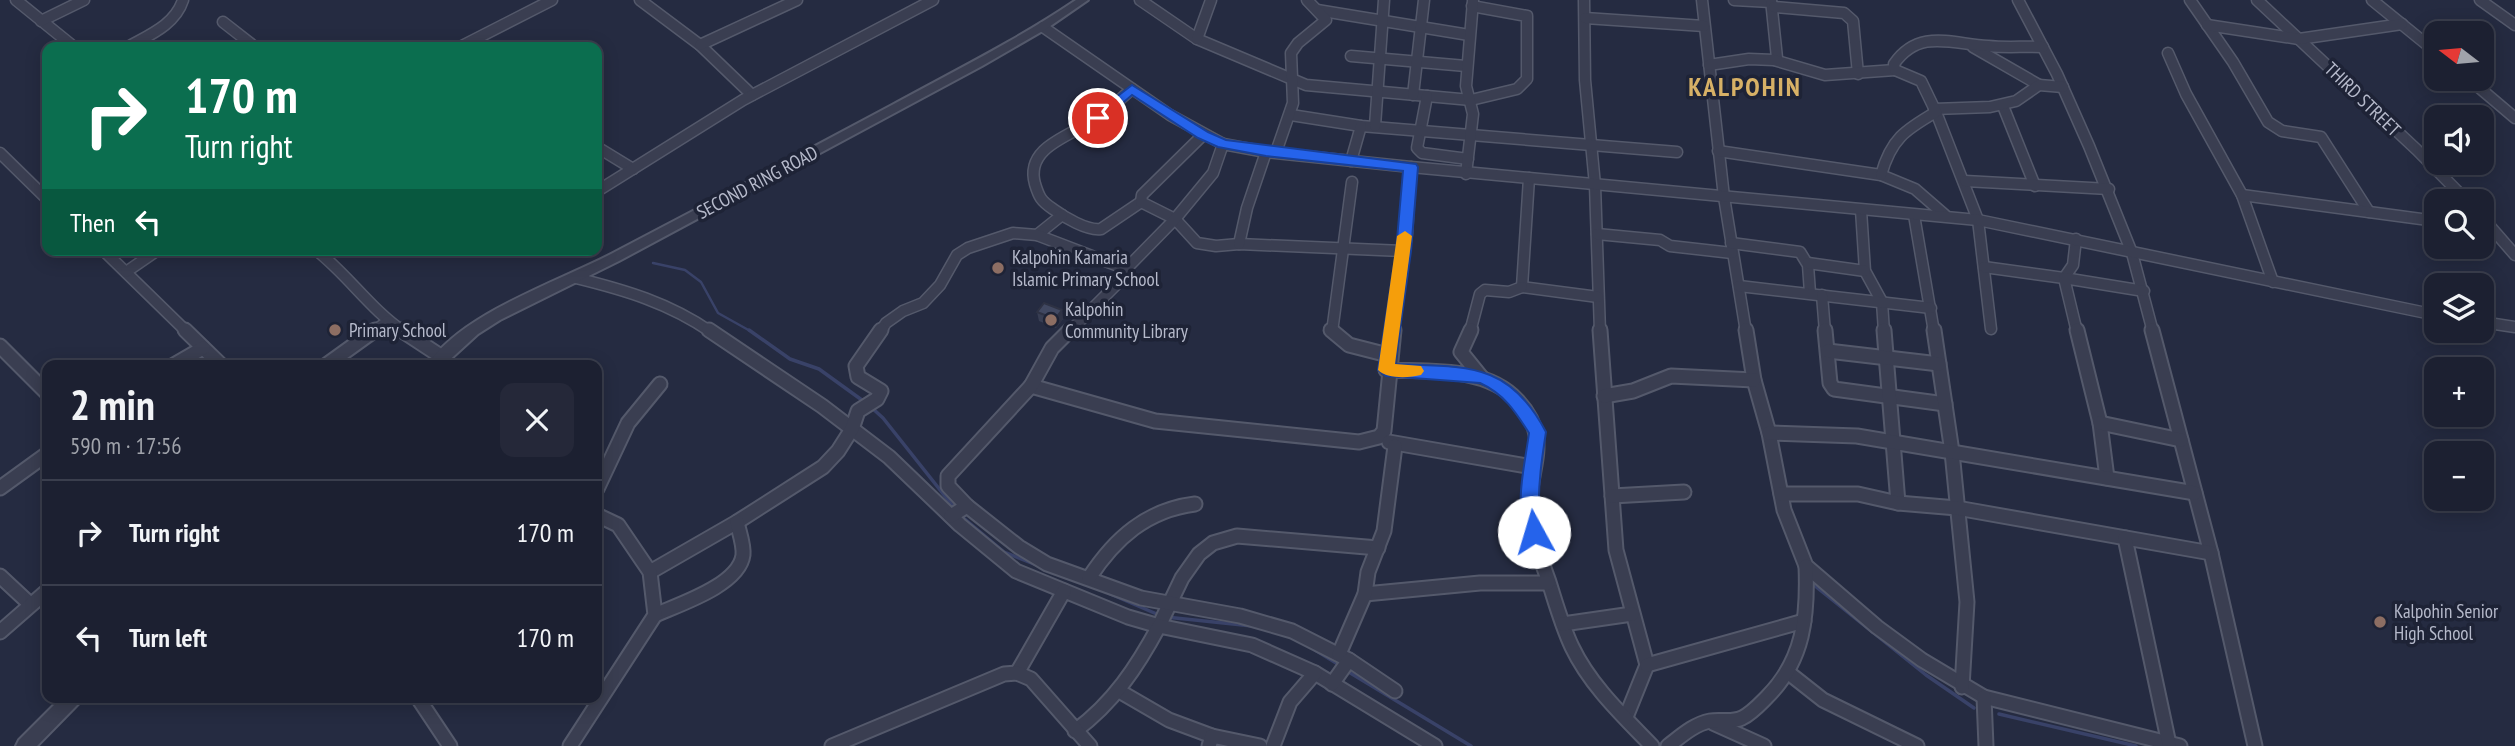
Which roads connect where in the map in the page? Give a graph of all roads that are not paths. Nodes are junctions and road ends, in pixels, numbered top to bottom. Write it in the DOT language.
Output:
graph roads {
  1 [pos="16,0"];
  2 [pos="84,0"];
  3 [pos="183,0"];
  4 [pos="552,0"];
  5 [pos="640,0"];
  6 [pos="797,0"];
  7 [pos="933,0"];
  8 [pos="1083,0"];
  9 [pos="1140,0"];
  10 [pos="1212,0"];
  11 [pos="1307,0"];
  12 [pos="1384,0"];
  13 [pos="1424,0"];
  14 [pos="1584,0"];
  15 [pos="1702,0"];
  16 [pos="1734,0"];
  17 [pos="2018,0"];
  18 [pos="2190,0"];
  19 [pos="2257,0"];
  20 [pos="2372,0"];
  21 [pos="2480,0"];
  22 [pos="1472,3"];
  23 [pos="1772,3"];
  24 [pos="1317,10"];
  25 [pos="1585,18"];
  26 [pos="41,21"];
  27 [pos="223,22"];
  28 [pos="1383,22"];
  29 [pos="2402,24"];
  30 [pos="2207,25"];
  31 [pos="2515,25"];
  32 [pos="1704,26"];
  33 [pos="1044,27"];
  34 [pos="1419,28"];
  35 [pos="1469,34"];
  36 [pos="1197,39"];
  37 [pos="2300,39"];
  38 [pos="68,42"];
  39 [pos="136,42"];
  40 [pos="249,42"];
  41 [pos="470,42"];
  42 [pos="1963,42"];
  43 [pos="2424,42"];
  44 [pos="700,45"];
  45 [pos="2043,47"];
  46 [pos="2168,52"];
  47 [pos="1351,57"];
  48 [pos="1379,59"];
  49 [pos="1774,60"];
  50 [pos="1416,62"];
  51 [pos="1709,65"];
  52 [pos="1466,66"];
  53 [pos="1895,70"];
  54 [pos="1858,74"];
  55 [pos="1294,81"];
  56 [pos="2039,85"];
  57 [pos="2063,87"];
  58 [pos="1132,89"];
  59 [pos="2483,91"];
  60 [pos="1379,92"];
  61 [pos="752,95"];
  62 [pos="1413,95"];
  63 [pos="1427,96"];
  64 [pos="1471,100"];
  65 [pos="2003,106"];
  66 [pos="1935,111"];
  67 [pos="1291,115"];
  68 [pos="2515,118"];
  69 [pos="1361,126"];
  70 [pos="1375,126"];
  71 [pos="1420,129"];
  72 [pos="1471,134"];
  73 [pos="1203,135"];
  74 [pos="1223,144"];
  75 [pos="1593,146"];
  76 [pos="602,150"];
  77 [pos="1718,151"];
  78 [pos="1271,152"];
  79 [pos="1677,152"];
  80 [pos="1,156"];
  81 [pos="1468,159"];
  82 [pos="1351,161"];
  83 [pos="1411,167"];
  84 [pos="634,169"];
  85 [pos="1466,174"];
  86 [pos="1881,174"];
  87 [pos="1529,178"];
  88 [pos="1965,181"];
  89 [pos="1352,182"];
  90 [pos="1595,185"];
  91 [pos="2035,186"];
  92 [pos="602,188"];
  93 [pos="2109,189"];
  94 [pos="2455,189"];
  95 [pos="42,194"];
  96 [pos="2242,195"];
  97 [pos="1724,197"];
  98 [pos="1142,202"];
  99 [pos="1861,210"];
  100 [pos="2369,212"];
  101 [pos="1062,215"];
  102 [pos="1914,215"];
  103 [pos="1945,215"];
  104 [pos="1175,219"];
  105 [pos="2424,219"];
  106 [pos="1978,220"];
  107 [pos="1037,234"];
  108 [pos="1597,234"];
  109 [pos="2494,236"];
  110 [pos="2076,239"];
  111 [pos="1239,244"];
  112 [pos="1344,248"];
  113 [pos="1732,248"];
  114 [pos="1403,251"];
  115 [pos="2132,253"];
  116 [pos="2515,255"];
  117 [pos="109,256"];
  118 [pos="149,256"];
  119 [pos="324,256"];
  120 [pos="1808,263"];
  121 [pos="1984,267"];
  122 [pos="1126,269"];
  123 [pos="1866,271"];
  124 [pos="126,272"];
  125 [pos="576,278"];
  126 [pos="2064,278"];
  127 [pos="2273,282"];
  128 [pos="1739,286"];
  129 [pos="1522,287"];
  130 [pos="2144,291"];
  131 [pos="1816,294"];
  132 [pos="1598,297"];
  133 [pos="1882,302"];
  134 [pos="1931,308"];
  135 [pos="2424,313"];
  136 [pos="388,321"];
  137 [pos="2494,324"];
  138 [pos="2515,327"];
  139 [pos="1991,329"];
  140 [pos="0,346"];
  141 [pos="202,348"];
  142 [pos="1828,351"];
  143 [pos="1887,358"];
  144 [pos="182,360"];
  145 [pos="215,360"];
  146 [pos="334,360"];
  147 [pos="437,360"];
  148 [pos="439,360"];
  149 [pos="1387,363"];
  150 [pos="1939,365"];
  151 [pos="1482,378"];
  152 [pos="1754,380"];
  153 [pos="660,384"];
  154 [pos="1031,386"];
  155 [pos="42,388"];
  156 [pos="1891,395"];
  157 [pos="1604,396"];
  158 [pos="877,399"];
  159 [pos="1945,404"];
  160 [pos="2100,423"];
  161 [pos="852,429"];
  162 [pos="1769,433"];
  163 [pos="1379,437"];
  164 [pos="2181,440"];
  165 [pos="1894,444"];
  166 [pos="1395,446"];
  167 [pos="1952,452"];
  168 [pos="42,458"];
  169 [pos="1532,467"];
  170 [pos="602,478"];
  171 [pos="2107,478"];
  172 [pos="0,488"];
  173 [pos="1684,492"];
  174 [pos="2195,493"];
  175 [pos="1781,494"];
  176 [pos="1612,496"];
  177 [pos="1898,503"];
  178 [pos="1195,504"];
  179 [pos="1957,508"];
  180 [pos="958,511"];
  181 [pos="602,517"];
  182 [pos="737,522"];
  183 [pos="2125,538"];
  184 [pos="1378,548"];
  185 [pos="2211,553"];
  186 [pos="1806,566"];
  187 [pos="650,572"];
  188 [pos="0,576"];
  189 [pos="1089,578"];
  190 [pos="1548,583"];
  191 [pos="1063,591"];
  192 [pos="1365,594"];
  193 [pos="42,596"];
  194 [pos="30,604"];
  195 [pos="1632,614"];
  196 [pos="655,615"];
  197 [pos="1163,616"];
  198 [pos="1804,621"];
  199 [pos="1563,624"];
  200 [pos="0,632"];
  201 [pos="1647,664"];
  202 [pos="1341,668"];
  203 [pos="1017,673"];
  204 [pos="1315,673"];
  205 [pos="1790,674"];
  206 [pos="1962,687"];
  207 [pos="1119,691"];
  208 [pos="1395,691"];
  209 [pos="602,697"];
  210 [pos="1984,697"];
  211 [pos="68,703"];
  212 [pos="421,703"];
  213 [pos="598,703"];
  214 [pos="1626,717"];
  215 [pos="1708,721"];
  216 [pos="1075,731"];
  217 [pos="1210,741"];
  218 [pos="2174,745"];
  219 [pos="25,746"];
  220 [pos="450,746"];
  221 [pos="570,746"];
  222 [pos="832,746"];
  223 [pos="1090,746"];
  224 [pos="1260,746"];
  225 [pos="1273,746"];
  226 [pos="1435,746"];
  227 [pos="1652,746"];
  228 [pos="1668,746"];
  229 [pos="1764,746"];
  230 [pos="1917,746"];
  231 [pos="1986,746"];
  232 [pos="2255,746"];
  1 -- 26 [label="street"];
  2 -- 26 [label="street"];
  3 -- 39 [label="street"];
  4 -- 41 [label="street"];
  5 -- 44 [label="street"];
  6 -- 44 [label="street"];
  7 -- 61 [label="street"];
  8 -- 33 [label="street, SECOND RING ROAD"];
  9 -- 36 [label="street"];
  10 -- 36 [label="street"];
  11 -- 24 [label="street"];
  12 -- 28 [label="street"];
  13 -- 34 [label="street"];
  14 -- 25 [label="street"];
  15 -- 32 [label="street"];
  16 -- 23 [label="street"];
  17 -- 45 [label="street"];
  18 -- 30 [label="street"];
  19 -- 37 [label="street, THIRD STREET"];
  20 -- 29 [label="street"];
  21 -- 31 [label="street"];
  22 -- 35 [label="street"];
  22 -- 64 [label="street"];
  23 -- 49 [label="street"];
  23 -- 54 [label="street"];
  24 -- 28 [label="street"];
  24 -- 55 [label="street"];
  25 -- 32 [label="street"];
  25 -- 75 [label="street"];
  26 -- 38 [label="street"];
  27 -- 40 [label="street"];
  28 -- 34 [label="street"];
  28 -- 48 [label="street"];
  29 -- 37 [label="street"];
  29 -- 43 [label="street"];
  30 -- 37 [label="street"];
  30 -- 100 [label="street"];
  32 -- 51 [label="street"];
  33 -- 58 [label="street"];
  33 -- 125 [label="street, SECOND RING ROAD"];
  34 -- 35 [label="street"];
  34 -- 50 [label="street"];
  35 -- 52 [label="street"];
  36 -- 55 [label="street"];
  37 -- 94 [label="street, THIRD STREET"];
  42 -- 45 [label="street"];
  42 -- 53 [label="street"];
  42 -- 56 [label="street"];
  44 -- 61 [label="street"];
  45 -- 57 [label="street"];
  46 -- 96 [label="street"];
  47 -- 48 [label="street"];
  48 -- 50 [label="street"];
  48 -- 60 [label="street"];
  49 -- 51 [label="street"];
  49 -- 54 [label="street"];
  50 -- 52 [label="street"];
  50 -- 62 [label="street"];
  51 -- 77 [label="street"];
  52 -- 64 [label="street"];
  53 -- 54 [label="street"];
  53 -- 66 [label="street"];
  55 -- 60 [label="street"];
  55 -- 67 [label="street"];
  56 -- 57 [label="street"];
  56 -- 65 [label="street"];
  57 -- 93 [label="street"];
  58 -- 73 [label="street"];
  58 -- 101 [label="street"];
  59 -- 68 [label="street"];
  60 -- 62 [label="street"];
  60 -- 70 [label="street"];
  61 -- 84 [label="street"];
  62 -- 63 [label="street"];
  63 -- 64 [label="street"];
  63 -- 71 [label="street"];
  64 -- 72 [label="street"];
  65 -- 66 [label="street"];
  65 -- 91 [label="street"];
  66 -- 86 [label="street"];
  66 -- 88 [label="street"];
  67 -- 69 [label="street"];
  67 -- 78 [label="street"];
  69 -- 70 [label="street"];
  69 -- 82 [label="street"];
  70 -- 71 [label="street"];
  71 -- 72 [label="street"];
  71 -- 81 [label="street"];
  72 -- 75 [label="street"];
  72 -- 81 [label="street"];
  73 -- 74 [label="street"];
  73 -- 98 [label="street"];
  74 -- 78 [label="street"];
  74 -- 104 [label="street"];
  75 -- 79 [label="street"];
  75 -- 90 [label="street"];
  76 -- 84 [label="street"];
  77 -- 86 [label="street"];
  77 -- 97 [label="street"];
  78 -- 82 [label="street"];
  78 -- 111 [label="street"];
  80 -- 95 [label="street"];
  81 -- 85 [label="street"];
  82 -- 83 [label="street"];
  83 -- 85 [label="street"];
  83 -- 114 [label="street"];
  84 -- 92 [label="street"];
  85 -- 87 [label="street"];
  86 -- 103 [label="street"];
  87 -- 90 [label="street"];
  87 -- 129 [label="street"];
  88 -- 91 [label="street"];
  88 -- 106 [label="street"];
  89 -- 112 [label="street"];
  90 -- 97 [label="street"];
  90 -- 108 [label="street"];
  91 -- 93 [label="street"];
  93 -- 115 [label="street"];
  96 -- 100 [label="street"];
  96 -- 127 [label="street"];
  97 -- 99 [label="street"];
  97 -- 113 [label="street"];
  98 -- 101 [label="street"];
  98 -- 104 [label="street"];
  99 -- 102 [label="street"];
  99 -- 123 [label="street"];
  100 -- 105 [label="street"];
  101 -- 107 [label="street"];
  102 -- 103 [label="street"];
  102 -- 134 [label="street"];
  103 -- 106 [label="street"];
  104 -- 111 [label="street"];
  104 -- 122 [label="street"];
  106 -- 110 [label="street"];
  106 -- 121 [label="street"];
  107 -- 122 [label="street"];
  107 -- 158 [label="street"];
  108 -- 113 [label="street"];
  108 -- 132 [label="street"];
  109 -- 116 [label="street"];
  110 -- 115 [label="street"];
  110 -- 126 [label="street"];
  111 -- 112 [label="street"];
  112 -- 114 [label="street"];
  112 -- 149 [label="street"];
  113 -- 120 [label="street"];
  113 -- 128 [label="street"];
  114 -- 149 [label="street"];
  115 -- 127 [label="street"];
  115 -- 130 [label="street"];
  117 -- 124 [label="street"];
  118 -- 124 [label="street"];
  119 -- 136 [label="street"];
  120 -- 123 [label="street"];
  120 -- 131 [label="street"];
  121 -- 126 [label="street"];
  121 -- 139 [label="street"];
  122 -- 154 [label="street"];
  123 -- 133 [label="street"];
  124 -- 141 [label="street"];
  125 -- 148 [label="street, SECOND RING ROAD"];
  125 -- 161 [label="street"];
  126 -- 130 [label="street"];
  126 -- 160 [label="street"];
  127 -- 135 [label="street"];
  128 -- 131 [label="street"];
  128 -- 152 [label="street"];
  129 -- 132 [label="street"];
  129 -- 151 [label="street"];
  130 -- 164 [label="street"];
  131 -- 133 [label="street"];
  131 -- 142 [label="street"];
  132 -- 157 [label="street"];
  133 -- 134 [label="street"];
  133 -- 143 [label="street"];
  134 -- 150 [label="street"];
  136 -- 146 [label="street"];
  136 -- 147 [label="street"];
  137 -- 138 [label="street"];
  140 -- 155 [label="street"];
  141 -- 144 [label="street"];
  141 -- 145 [label="street"];
  142 -- 143 [label="street"];
  142 -- 156 [label="street"];
  143 -- 150 [label="street"];
  143 -- 156 [label="street"];
  149 -- 151 [label="street"];
  149 -- 163 [label="street"];
  150 -- 159 [label="street"];
  151 -- 169 [label="street"];
  152 -- 157 [label="street"];
  152 -- 162 [label="street"];
  153 -- 170 [label="street"];
  154 -- 163 [label="street"];
  154 -- 180 [label="street"];
  156 -- 159 [label="street"];
  156 -- 165 [label="street"];
  157 -- 176 [label="street"];
  158 -- 161 [label="street"];
  159 -- 167 [label="street"];
  160 -- 164 [label="street"];
  160 -- 171 [label="street"];
  161 -- 180 [label="street"];
  161 -- 182 [label="street"];
  162 -- 165 [label="street"];
  162 -- 175 [label="street"];
  163 -- 166 [label="street"];
  164 -- 174 [label="street"];
  165 -- 167 [label="street"];
  165 -- 177 [label="street"];
  166 -- 169 [label="street"];
  166 -- 184 [label="street"];
  167 -- 171 [label="street"];
  167 -- 179 [label="street"];
  168 -- 172 [label="street"];
  169 -- 190 [label="street"];
  171 -- 174 [label="street"];
  173 -- 176 [label="street"];
  174 -- 185 [label="street"];
  175 -- 177 [label="street"];
  175 -- 186 [label="street"];
  176 -- 195 [label="street"];
  177 -- 179 [label="street"];
  178 -- 189 [label="street"];
  179 -- 183 [label="street"];
  179 -- 206 [label="street"];
  180 -- 189 [label="street"];
  180 -- 191 [label="street"];
  181 -- 187 [label="street"];
  182 -- 187 [label="street"];
  182 -- 196 [label="street"];
  183 -- 185 [label="street"];
  183 -- 218 [label="street"];
  184 -- 192 [label="street"];
  184 -- 197 [label="street"];
  185 -- 232 [label="street"];
  186 -- 198 [label="street"];
  186 -- 206 [label="street"];
  187 -- 196 [label="street"];
  188 -- 194 [label="street"];
  189 -- 197 [label="street"];
  190 -- 192 [label="street"];
  190 -- 199 [label="street"];
  191 -- 197 [label="street"];
  191 -- 203 [label="street"];
  192 -- 202 [label="street"];
  193 -- 194 [label="street"];
  194 -- 200 [label="street"];
  195 -- 199 [label="street"];
  195 -- 201 [label="street"];
  196 -- 209 [label="street"];
  197 -- 202 [label="street"];
  197 -- 204 [label="street"];
  197 -- 207 [label="street"];
  198 -- 201 [label="street"];
  198 -- 205 [label="street"];
  199 -- 214 [label="street"];
  201 -- 214 [label="street"];
  202 -- 204 [label="street"];
  202 -- 208 [label="street"];
  202 -- 226 [label="street"];
  203 -- 216 [label="street"];
  203 -- 222 [label="street"];
  204 -- 225 [label="street"];
  205 -- 215 [label="street"];
  205 -- 230 [label="street"];
  206 -- 210 [label="street"];
  207 -- 216 [label="street"];
  207 -- 217 [label="street"];
  210 -- 218 [label="street"];
  210 -- 231 [label="street"];
  211 -- 219 [label="street"];
  212 -- 220 [label="street"];
  213 -- 221 [label="street"];
  214 -- 227 [label="street"];
  215 -- 228 [label="street"];
  215 -- 229 [label="street"];
  216 -- 223 [label="street"];
  217 -- 224 [label="street"];
}
